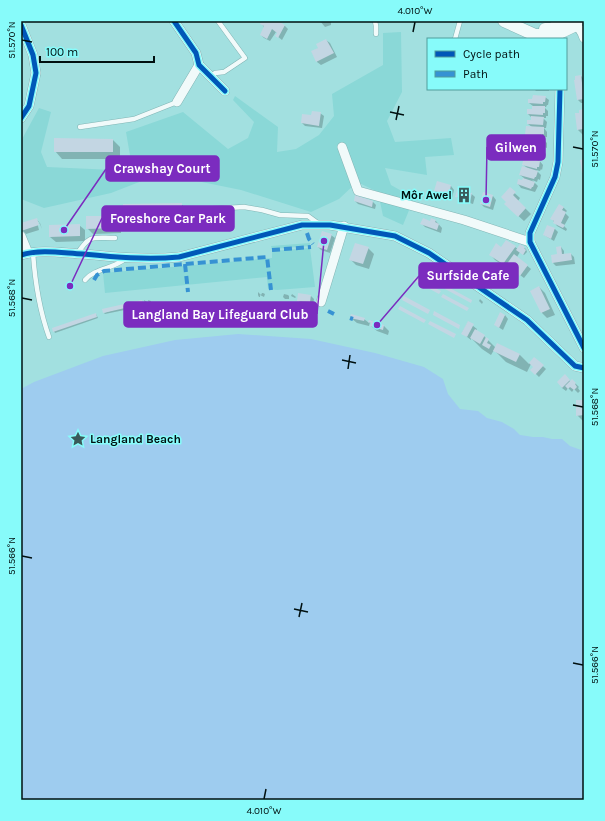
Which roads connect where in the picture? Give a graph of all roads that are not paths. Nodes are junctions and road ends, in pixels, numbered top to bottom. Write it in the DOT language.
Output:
graph roads {
  1 [pos="174,21"];
  2 [pos="218,21"];
  3 [pos="374,21"];
  4 [pos="460,21"];
  5 [pos="508,23"];
  6 [pos="576,23"];
  7 [pos="21,25"];
  8 [pos="557,29"];
  9 [pos="376,34"];
  10 [pos="455,38"];
  11 [pos="584,38"];
  12 [pos="199,65"];
  13 [pos="211,77"];
  14 [pos="560,90"];
  15 [pos="225,91"];
  16 [pos="178,102"];
  17 [pos="21,118"];
  18 [pos="80,127"];
  19 [pos="342,147"];
  20 [pos="321,225"];
  21 [pos="133,226"];
  22 [pos="344,226"];
  23 [pos="21,236"];
  24 [pos="115,238"];
  25 [pos="530,242"];
  26 [pos="27,254"];
  27 [pos="77,254"];
  28 [pos="126,258"];
  29 [pos="85,280"];
  30 [pos="322,302"];
  31 [pos="49,337"];
  32 [pos="584,348"];
  33 [pos="584,368"];
  1 -- 12 [label="street"];
  2 -- 13 [label="lane"];
  3 -- 9 [label="lane"];
  4 -- 10 [label="lane"];
  5 -- 8 [label="main road"];
  6 -- 8 [label="main road"];
  6 -- 11 [label="street"];
  7 -- 17 [label="street"];
  12 -- 13 [label="street"];
  12 -- 16 [label="street"];
  13 -- 15 [label="street"];
  14 -- 25 [label="street"];
  16 -- 18 [label="lane"];
  19 -- 25 [label="street"];
  20 -- 21 [label="lane"];
  20 -- 22 [label="street"];
  20 -- 28 [label="street"];
  22 -- 30 [label="street"];
  22 -- 33 [label="street"];
  23 -- 26 [label="street"];
  24 -- 27 [label="lane"];
  25 -- 32 [label="street"];
  26 -- 27 [label="street"];
  26 -- 31 [label="lane"];
  27 -- 28 [label="street"];
  28 -- 29 [label="lane"];
}
